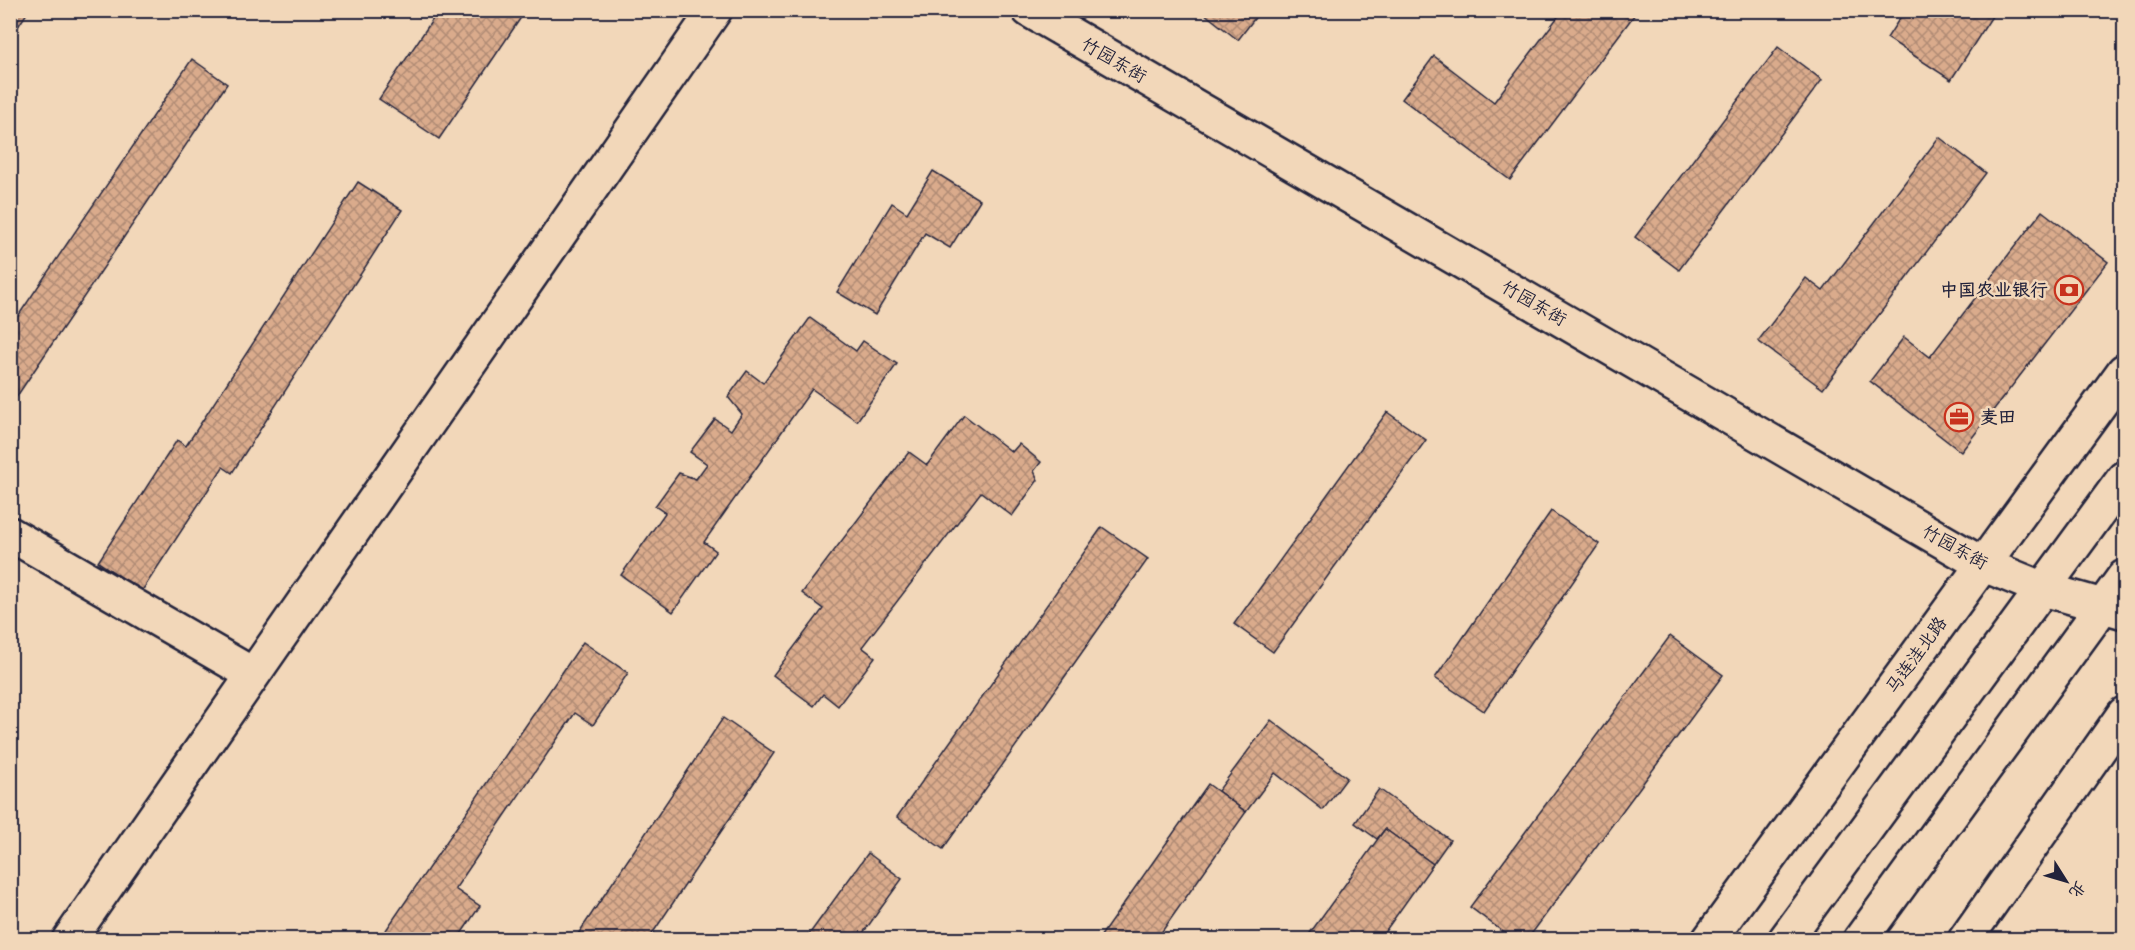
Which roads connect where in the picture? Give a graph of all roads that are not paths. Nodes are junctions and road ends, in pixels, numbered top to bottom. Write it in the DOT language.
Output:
graph roads {
  1 [pos="716,10"];
  2 [pos="1029,10"];
  3 [pos="2124,371"];
  4 [pos="2124,478"];
  5 [pos="10,534"];
  6 [pos="1982,564"];
  7 [pos="2124,577"];
  8 [pos="2043,589"];
  9 [pos="2114,608"];
  10 [pos="252,674"];
  11 [pos="2124,714"];
  12 [pos="69,939"];
  13 [pos="1708,939"];
  14 [pos="1785,939"];
  15 [pos="1860,939"];
  16 [pos="1965,939"];
  1 -- 10 [label="street"];
  2 -- 6 [label="street, 竹园东街"];
  3 -- 6 [label="street, 马连洼北路"];
  4 -- 8 [label="street"];
  5 -- 10 [label="street"];
  6 -- 8 [label="street, 竹园东街"];
  6 -- 13 [label="street, 马连洼北路"];
  7 -- 9 [label="street"];
  8 -- 9 [label="street, 竹园东街"];
  8 -- 14 [label="street"];
  9 -- 15 [label="street"];
  10 -- 12 [label="street"];
  11 -- 16 [label="street"];
}
